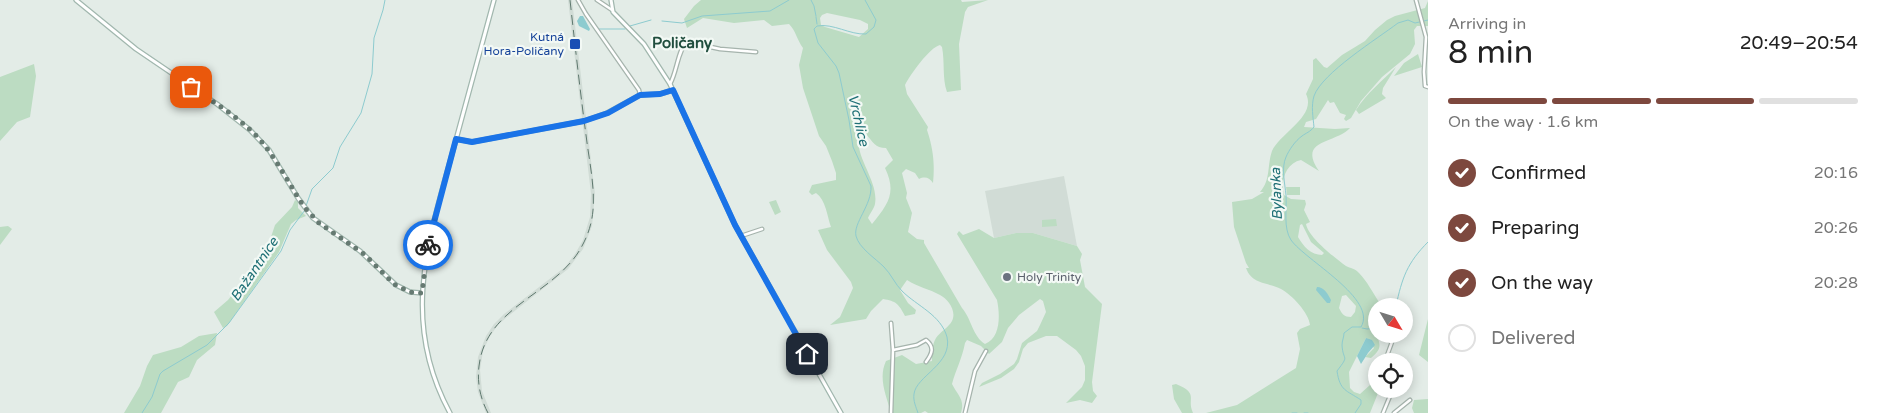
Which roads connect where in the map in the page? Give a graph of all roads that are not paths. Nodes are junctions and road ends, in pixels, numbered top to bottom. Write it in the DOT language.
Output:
graph roads {
  1 [pos="76,0"];
  2 [pos="494,0"];
  3 [pos="578,0"];
  4 [pos="597,0"];
  5 [pos="612,0"];
  6 [pos="1416,0"];
  7 [pos="612,10"];
  8 [pos="756,52"];
  9 [pos="670,84"];
  10 [pos="1428,87"];
  11 [pos="673,90"];
  12 [pos="640,95"];
  13 [pos="456,139"];
  14 [pos="762,229"];
  15 [pos="740,236"];
  16 [pos="422,293"];
  17 [pos="891,322"];
  18 [pos="893,350"];
  19 [pos="986,351"];
  20 [pos="926,362"];
  21 [pos="1389,398"];
  22 [pos="1410,400"];
  23 [pos="450,413"];
  24 [pos="841,413"];
  25 [pos="891,413"];
  26 [pos="965,413"];
  27 [pos="1383,413"];
  28 [pos="1394,413"];
  1 -- 16 [label="street"];
  2 -- 13 [label="street"];
  3 -- 12 [label="street"];
  4 -- 7 [label="street"];
  5 -- 7 [label="street"];
  6 -- 10 [label="street"];
  7 -- 9 [label="street"];
  8 -- 9 [label="street"];
  9 -- 11 [label="street"];
  11 -- 12 [label="street"];
  11 -- 15 [label="street"];
  12 -- 13 [label="street"];
  13 -- 16 [label="street"];
  14 -- 15 [label="street"];
  15 -- 24 [label="street"];
  16 -- 23 [label="street"];
  17 -- 18 [label="street"];
  18 -- 20 [label="street"];
  18 -- 25 [label="street"];
  19 -- 26 [label="street"];
  21 -- 27 [label="street"];
  22 -- 28 [label="street"];
}
